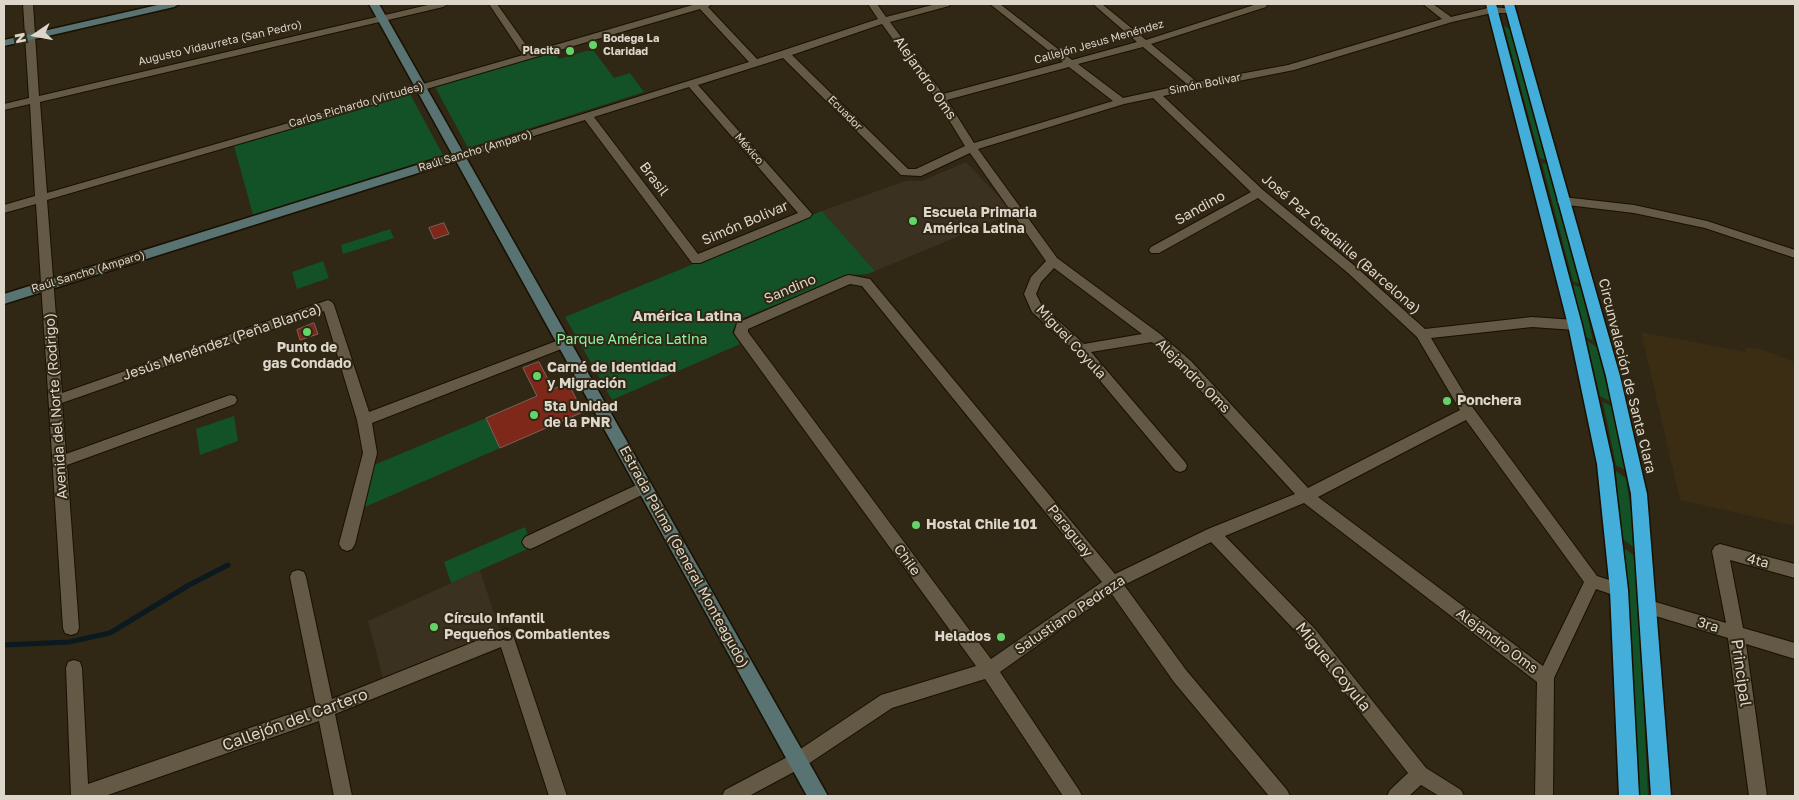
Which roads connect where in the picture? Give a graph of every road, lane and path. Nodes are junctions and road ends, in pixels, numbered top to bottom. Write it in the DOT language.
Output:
graph roads {
  1 [pos="28,4"];
  2 [pos="174,4"];
  3 [pos="374,4"];
  4 [pos="443,4"];
  5 [pos="493,4"];
  6 [pos="703,4"];
  7 [pos="872,4"];
  8 [pos="946,4"];
  9 [pos="994,4"];
  10 [pos="1098,4"];
  11 [pos="1427,4"];
  12 [pos="1263,5"];
  13 [pos="1492,7"];
  14 [pos="1510,7"];
  15 [pos="382,18"];
  16 [pos="883,20"];
  17 [pos="1449,20"];
  18 [pos="30,37"];
  19 [pos="4,43"];
  20 [pos="1145,43"];
  21 [pos="785,54"];
  22 [pos="528,55"];
  23 [pos="755,63"];
  24 [pos="1072,64"];
  25 [pos="692,84"];
  26 [pos="1195,85"];
  27 [pos="420,86"];
  28 [pos="1155,94"];
  29 [pos="941,98"];
  30 [pos="35,99"];
  31 [pos="1121,102"];
  32 [pos="4,107"];
  33 [pos="588,116"];
  34 [pos="971,147"];
  35 [pos="459,156"];
  36 [pos="905,172"];
  37 [pos="1259,193"];
  38 [pos="42,198"];
  39 [pos="1563,201"];
  40 [pos="4,209"];
  41 [pos="806,214"];
  42 [pos="1155,250"];
  43 [pos="1795,254"];
  44 [pos="696,260"];
  45 [pos="1053,261"];
  46 [pos="850,280"];
  47 [pos="48,285"];
  48 [pos="4,298"];
  49 [pos="1575,325"];
  50 [pos="742,326"];
  51 [pos="1422,334"];
  52 [pos="1155,337"];
  53 [pos="564,343"];
  54 [pos="1081,349"];
  55 [pos="56,400"];
  56 [pos="230,400"];
  57 [pos="1468,412"];
  58 [pos="364,420"];
  59 [pos="60,462"];
  60 [pos="1180,466"];
  61 [pos="645,487"];
  62 [pos="1306,496"];
  63 [pos="1213,534"];
  64 [pos="530,542"];
  65 [pos="347,544"];
  66 [pos="1720,550"];
  67 [pos="1795,571"];
  68 [pos="298,577"];
  69 [pos="1592,581"];
  70 [pos="1113,583"];
  71 [pos="1619,590"];
  72 [pos="1649,607"];
  73 [pos="71,628"];
  74 [pos="1736,634"];
  75 [pos="1795,651"];
  76 [pos="74,668"];
  77 [pos="989,670"];
  78 [pos="1546,678"];
  79 [pos="325,710"];
  80 [pos="799,760"];
  81 [pos="1420,774"];
  82 [pos="80,796"];
  83 [pos="343,796"];
  84 [pos="558,796"];
  85 [pos="731,796"];
  86 [pos="818,796"];
  87 [pos="1073,796"];
  88 [pos="1280,796"];
  89 [pos="1396,796"];
  90 [pos="1455,796"];
  91 [pos="1544,796"];
  92 [pos="1629,796"];
  93 [pos="1661,796"];
  94 [pos="1758,796"];
  1 -- 18 [label="street, Avenida del Norte (Rodrigo)"];
  2 -- 18 [label="street"];
  3 -- 15 [label="street, Estrada Palma (General Monteagudo)"];
  4 -- 15 [label="street, Augusto Vidaurreta (San Pedro)"];
  5 -- 22 [label="street"];
  6 -- 22 [label="street, Carlos Pichardo (Virtudes)"];
  6 -- 23 [label="street"];
  7 -- 16 [label="street, Alejandro Oms"];
  8 -- 16 [label="street, Raúl Sancho (Amparo)"];
  9 -- 24 [label="street"];
  10 -- 20 [label="street"];
  11 -- 17 [label="street"];
  12 -- 20 [label="street, Callejón Jesus Menéndez"];
  13 -- 14 [label="street, Simón Bolivar"];
  13 -- 17 [label="street, Simón Bolivar"];
  13 -- 49 [label="highway"];
  14 -- 39 [label="highway, Circunvalación de Santa Clara"];
  15 -- 27 [label="street, Estrada Palma (General Monteagudo)"];
  15 -- 30 [label="street, Augusto Vidaurreta (San Pedro)"];
  16 -- 21 [label="street, Raúl Sancho (Amparo)"];
  16 -- 29 [label="street, Alejandro Oms"];
  17 -- 26 [label="street, Simón Bolivar"];
  18 -- 19 [label="street"];
  18 -- 30 [label="street, Avenida del Norte (Rodrigo)"];
  20 -- 24 [label="street, Callejón Jesus Menéndez"];
  20 -- 26 [label="street"];
  21 -- 23 [label="street, Raúl Sancho (Amparo)"];
  21 -- 36 [label="street, Ecuador"];
  22 -- 27 [label="street, Carlos Pichardo (Virtudes)"];
  23 -- 25 [label="street, Raúl Sancho (Amparo)"];
  24 -- 29 [label="street, Callejón Jesus Menéndez"];
  24 -- 31 [label="street"];
  25 -- 33 [label="street, Raúl Sancho (Amparo)"];
  25 -- 41 [label="street, México"];
  26 -- 28 [label="street, Simón Bolivar"];
  27 -- 35 [label="street, Estrada Palma (General Monteagudo)"];
  27 -- 38 [label="street, Carlos Pichardo (Virtudes)"];
  28 -- 31 [label="street, Simón Bolivar"];
  28 -- 37 [label="street, José Paz Gradaille (Barcelona)"];
  29 -- 34 [label="street, Alejandro Oms"];
  30 -- 32 [label="street, Augusto Vidaurreta (San Pedro)"];
  30 -- 38 [label="street, Avenida del Norte (Rodrigo)"];
  31 -- 34 [label="street, Simón Bolivar"];
  33 -- 35 [label="street, Raúl Sancho (Amparo)"];
  33 -- 44 [label="street, Brasil"];
  34 -- 36 [label="street, Simón Bolivar"];
  34 -- 45 [label="street, Alejandro Oms"];
  35 -- 47 [label="street, Raúl Sancho (Amparo)"];
  35 -- 53 [label="street, Estrada Palma (General Monteagudo)"];
  37 -- 42 [label="street, Sandino"];
  37 -- 51 [label="street, José Paz Gradaille (Barcelona)"];
  38 -- 40 [label="street, Carlos Pichardo (Virtudes)"];
  38 -- 47 [label="street, Avenida del Norte (Rodrigo)"];
  39 -- 43 [label="street"];
  39 -- 72 [label="highway, Circunvalación de Santa Clara"];
  41 -- 44 [label="street, Simón Bolivar"];
  45 -- 52 [label="street, Alejandro Oms"];
  45 -- 54 [label="street, Miguel Coyula"];
  46 -- 50 [label="street, Sandino"];
  46 -- 70 [label="street, Paraguay"];
  47 -- 48 [label="street, Raúl Sancho (Amparo)"];
  47 -- 55 [label="street, Avenida del Norte (Rodrigo)"];
  49 -- 51 [label="street"];
  49 -- 71 [label="highway"];
  50 -- 77 [label="street, Chile"];
  51 -- 57 [label="street, José Paz Gradaille (Barcelona)"];
  52 -- 54 [label="street"];
  52 -- 62 [label="street, Alejandro Oms"];
  53 -- 58 [label="street"];
  53 -- 61 [label="street, Estrada Palma (General Monteagudo)"];
  54 -- 60 [label="street, Miguel Coyula"];
  55 -- 58 [label="street, Jesús Menéndez (Peña Blanca)"];
  55 -- 59 [label="street, Avenida del Norte (Rodrigo)"];
  56 -- 59 [label="street"];
  57 -- 62 [label="street, Salustiano Pedraza"];
  57 -- 69 [label="street, José Paz Gradaille (Barcelona)"];
  58 -- 65 [label="street"];
  59 -- 73 [label="street, Avenida del Norte (Rodrigo)"];
  61 -- 64 [label="street"];
  61 -- 80 [label="street, Estrada Palma (General Monteagudo)"];
  62 -- 63 [label="street, Salustiano Pedraza"];
  62 -- 78 [label="street, Alejandro Oms"];
  63 -- 70 [label="street, Salustiano Pedraza"];
  63 -- 81 [label="street, Miguel Coyula"];
  66 -- 67 [label="street, 4ta"];
  66 -- 74 [label="street, Principal"];
  68 -- 79 [label="street"];
  69 -- 71 [label="street"];
  69 -- 78 [label="street"];
  70 -- 77 [label="street, Salustiano Pedraza"];
  70 -- 88 [label="street, Paraguay"];
  71 -- 92 [label="highway"];
  72 -- 74 [label="street, 3ra"];
  72 -- 93 [label="highway, Circunvalación de Santa Clara"];
  74 -- 75 [label="street, 3ra"];
  74 -- 94 [label="street, Principal"];
  76 -- 82 [label="street"];
  77 -- 80 [label="street, Salustiano Pedraza"];
  77 -- 87 [label="street, Chile"];
  78 -- 91 [label="street"];
  79 -- 82 [label="street, Callejón del Cartero"];
  79 -- 83 [label="street"];
  79 -- 84 [label="street, Callejón del Cartero"];
  80 -- 85 [label="street, Salustiano Pedraza"];
  80 -- 86 [label="street, Estrada Palma (General Monteagudo)"];
  81 -- 89 [label="street"];
  81 -- 90 [label="street, Miguel Coyula"];
}
